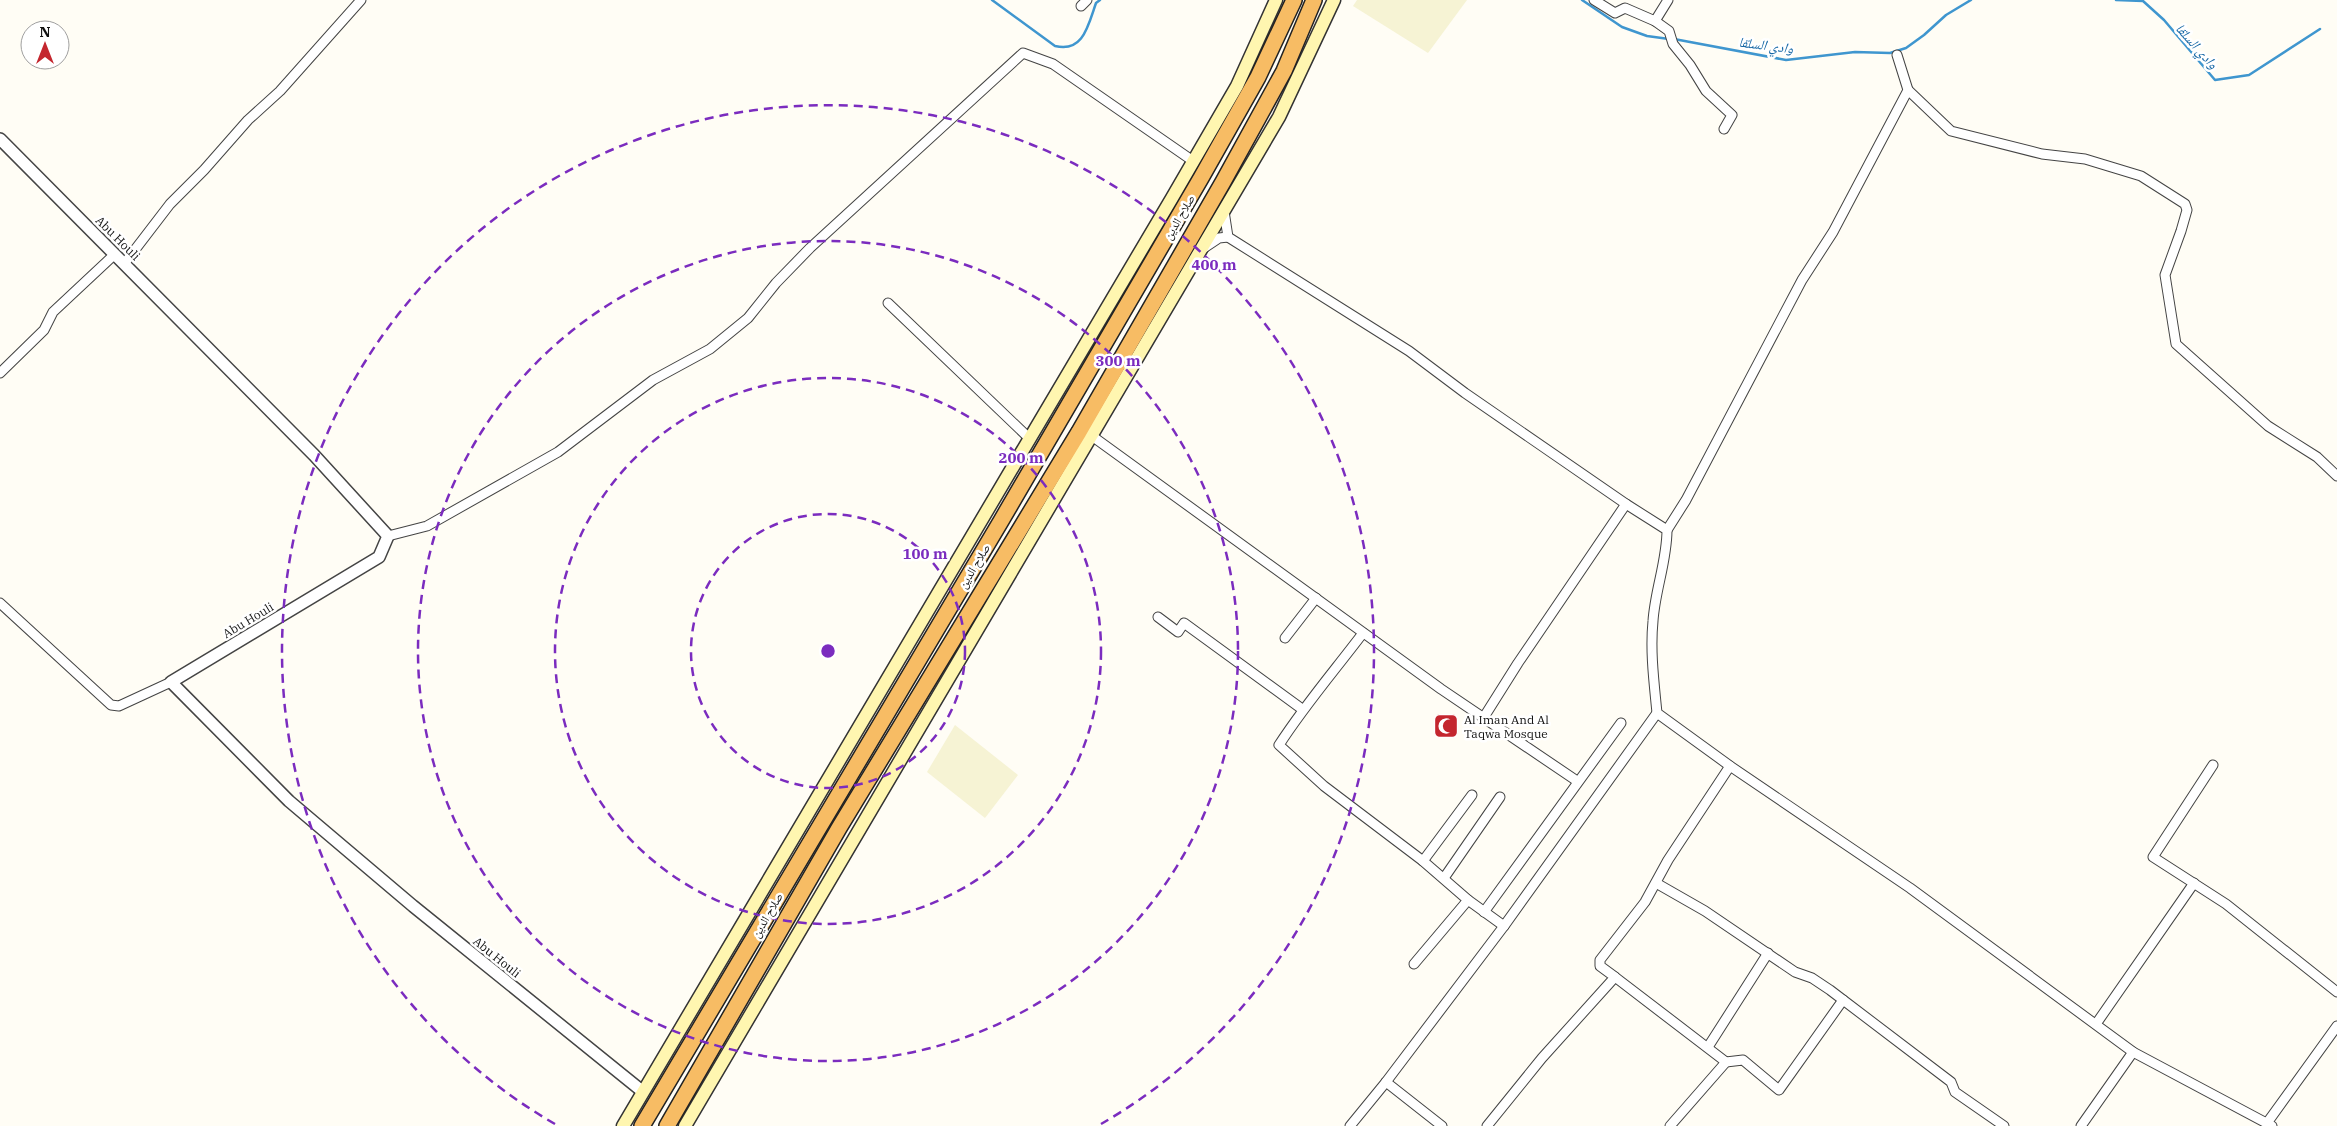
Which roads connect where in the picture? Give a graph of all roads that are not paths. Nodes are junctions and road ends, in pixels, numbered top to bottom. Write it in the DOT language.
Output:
graph roads {
  1 [pos="361,0"];
  2 [pos="1276,0"];
  3 [pos="1294,0"];
  4 [pos="1314,0"];
  5 [pos="1334,0"];
  6 [pos="1594,0"];
  7 [pos="1668,0"];
  8 [pos="1655,21"];
  9 [pos="1897,55"];
  10 [pos="1908,90"];
  11 [pos="1724,128"];
  12 [pos="0,139"];
  13 [pos="1193,161"];
  14 [pos="1224,211"];
  15 [pos="1228,237"];
  16 [pos="1202,250"];
  17 [pos="115,254"];
  18 [pos="124,264"];
  19 [pos="888,303"];
  20 [pos="0,373"];
  21 [pos="1092,436"];
  22 [pos="1030,439"];
  23 [pos="2337,476"];
  24 [pos="1626,504"];
  25 [pos="1667,530"];
  26 [pos="388,536"];
  27 [pos="1316,598"];
  28 [pos="0,603"];
  29 [pos="1158,617"];
  30 [pos="1363,633"];
  31 [pos="1285,638"];
  32 [pos="171,682"];
  33 [pos="898,695"];
  34 [pos="1302,709"];
  35 [pos="1657,712"];
  36 [pos="908,714"];
  37 [pos="1484,717"];
  38 [pos="1621,723"];
  39 [pos="2213,765"];
  40 [pos="1730,766"];
  41 [pos="1578,781"];
  42 [pos="1472,795"];
  43 [pos="1500,797"];
  44 [pos="801,856"];
  45 [pos="1424,861"];
  46 [pos="817,868"];
  47 [pos="1444,878"];
  48 [pos="1656,883"];
  49 [pos="2194,883"];
  50 [pos="1468,900"];
  51 [pos="1484,912"];
  52 [pos="1504,926"];
  53 [pos="1768,953"];
  54 [pos="1414,964"];
  55 [pos="1615,977"];
  56 [pos="2337,992"];
  57 [pos="1843,1000"];
  58 [pos="2096,1024"];
  59 [pos="2337,1026"];
  60 [pos="1708,1047"];
  61 [pos="2133,1052"];
  62 [pos="1726,1062"];
  63 [pos="1386,1082"];
  64 [pos="642,1091"];
  65 [pos="687,1124"];
  66 [pos="2269,1125"];
  67 [pos="623,1126"];
  68 [pos="642,1126"];
  69 [pos="667,1126"];
  70 [pos="1350,1126"];
  71 [pos="1442,1126"];
  72 [pos="1487,1126"];
  73 [pos="1670,1126"];
  74 [pos="2004,1126"];
  75 [pos="2081,1126"];
  1 -- 18 [label="street"];
  2 -- 13 [label="main road"];
  3 -- 33 [label="highway, صلاح الدين"];
  4 -- 36 [label="highway, صلاح الدين"];
  5 -- 14 [label="main road"];
  6 -- 8 [label="street"];
  7 -- 8 [label="street"];
  8 -- 11 [label="street"];
  9 -- 10 [label="street"];
  10 -- 23 [label="street"];
  10 -- 25 [label="street"];
  12 -- 17 [label="street, Abu Houli"];
  13 -- 22 [label="main road"];
  13 -- 26 [label="street"];
  14 -- 15 [label="street"];
  14 -- 16 [label="main road"];
  15 -- 16 [label="street"];
  15 -- 24 [label="street"];
  16 -- 21 [label="main road"];
  17 -- 18 [label="street, Abu Houli"];
  17 -- 20 [label="street"];
  18 -- 26 [label="street, Abu Houli"];
  19 -- 22 [label="street"];
  21 -- 27 [label="street"];
  21 -- 65 [label="main road"];
  22 -- 64 [label="main road"];
  24 -- 25 [label="street"];
  24 -- 37 [label="street"];
  25 -- 35 [label="street"];
  26 -- 32 [label="street, Abu Houli"];
  27 -- 30 [label="street"];
  27 -- 31 [label="street"];
  28 -- 32 [label="street"];
  29 -- 34 [label="street"];
  30 -- 34 [label="street"];
  30 -- 37 [label="street"];
  32 -- 64 [label="street, Abu Houli"];
  33 -- 36 [label="highway"];
  33 -- 44 [label="highway, صلاح الدين"];
  34 -- 45 [label="street"];
  35 -- 40 [label="street"];
  35 -- 52 [label="street"];
  36 -- 46 [label="highway, صلاح الدين"];
  37 -- 41 [label="street"];
  38 -- 41 [label="street"];
  39 -- 49 [label="street"];
  40 -- 48 [label="street"];
  40 -- 58 [label="street"];
  41 -- 51 [label="street"];
  42 -- 45 [label="street"];
  43 -- 47 [label="street"];
  44 -- 46 [label="highway"];
  44 -- 68 [label="highway, صلاح الدين"];
  45 -- 47 [label="street"];
  46 -- 69 [label="highway, صلاح الدين"];
  47 -- 50 [label="street"];
  48 -- 53 [label="street"];
  48 -- 55 [label="street"];
  49 -- 56 [label="street"];
  49 -- 58 [label="street"];
  50 -- 51 [label="street"];
  50 -- 54 [label="street"];
  51 -- 52 [label="street"];
  52 -- 63 [label="street"];
  53 -- 57 [label="street"];
  53 -- 60 [label="street"];
  55 -- 60 [label="street"];
  55 -- 72 [label="street"];
  57 -- 62 [label="street"];
  57 -- 74 [label="street"];
  58 -- 61 [label="street"];
  59 -- 66 [label="street"];
  60 -- 62 [label="street"];
  61 -- 66 [label="street"];
  61 -- 75 [label="street"];
  62 -- 73 [label="street"];
  63 -- 70 [label="street"];
  63 -- 71 [label="street"];
  64 -- 67 [label="main road"];
}
